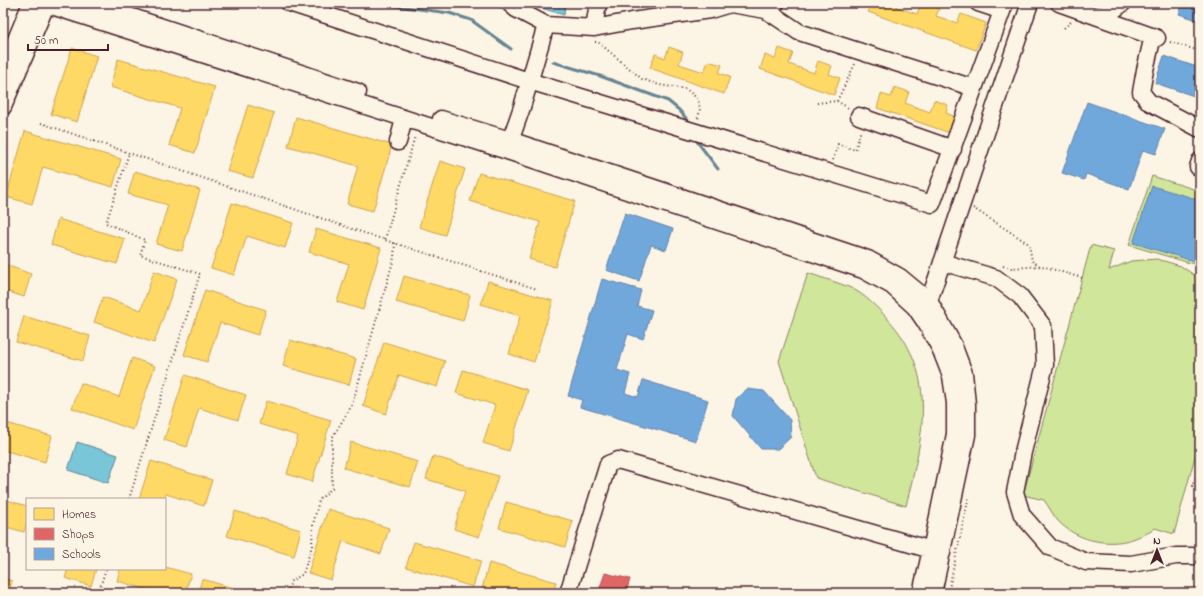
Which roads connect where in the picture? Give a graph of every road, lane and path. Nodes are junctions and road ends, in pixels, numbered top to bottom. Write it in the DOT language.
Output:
graph roads {
  1 [pos="42,3"];
  2 [pos="90,3"];
  3 [pos="290,3"];
  4 [pos="509,3"];
  5 [pos="598,3"];
  6 [pos="978,3"];
  7 [pos="1030,3"];
  8 [pos="1059,3"];
  9 [pos="1123,3"];
  10 [pos="771,6"];
  11 [pos="1003,7"];
  12 [pos="1093,15"];
  13 [pos="546,25"];
  14 [pos="593,35"];
  15 [pos="1155,37"];
  16 [pos="861,51"];
  17 [pos="1200,51"];
  18 [pos="3,71"];
  19 [pos="529,81"];
  20 [pos="974,88"];
  21 [pos="836,101"];
  22 [pos="817,103"];
  23 [pos="3,107"];
  24 [pos="862,117"];
  25 [pos="412,121"];
  26 [pos="41,123"];
  27 [pos="1200,129"];
  28 [pos="695,132"];
  29 [pos="398,142"];
  30 [pos="509,146"];
  31 [pos="953,149"];
  32 [pos="129,153"];
  33 [pos="830,173"];
  34 [pos="965,195"];
  35 [pos="385,240"];
  36 [pos="395,243"];
  37 [pos="942,262"];
  38 [pos="996,264"];
  39 [pos="1042,266"];
  40 [pos="1082,278"];
  41 [pos="537,289"];
  42 [pos="929,301"];
  43 [pos="1200,468"];
  44 [pos="1200,486"];
  45 [pos="970,489"];
  46 [pos="129,498"];
  47 [pos="936,552"];
  48 [pos="1200,556"];
  49 [pos="106,570"];
  50 [pos="98,593"];
  51 [pos="287,593"];
  52 [pos="568,593"];
  53 [pos="921,593"];
  54 [pos="933,593"];
  55 [pos="948,593"];
  1 -- 18 [label="street"];
  1 -- 23 [label="street"];
  1 -- 25 [label="street"];
  2 -- 30 [label="street"];
  3 -- 19 [label="street"];
  4 -- 13 [label="street"];
  5 -- 14 [label="street"];
  6 -- 11 [label="street"];
  7 -- 34 [label="street"];
  8 -- 12 [label="street"];
  9 -- 12 [label="street"];
  10 -- 14 [label="street"];
  10 -- 16 [label="street"];
  11 -- 20 [label="street"];
  12 -- 15 [label="street"];
  13 -- 14 [label="street"];
  13 -- 19 [label="street"];
  14 -- 28 [label="path"];
  15 -- 17 [label="path"];
  15 -- 27 [label="street"];
  16 -- 20 [label="street"];
  16 -- 21 [label="path"];
  19 -- 28 [label="street"];
  19 -- 30 [label="street"];
  20 -- 31 [label="street"];
  21 -- 22 [label="path"];
  21 -- 24 [label="path"];
  24 -- 31 [label="street"];
  24 -- 33 [label="path"];
  25 -- 29 [label="street"];
  25 -- 30 [label="street"];
  25 -- 35 [label="path"];
  26 -- 32 [label="path"];
  28 -- 33 [label="street"];
  30 -- 42 [label="street"];
  30 -- 47 [label="street"];
  31 -- 33 [label="street"];
  32 -- 35 [label="path"];
  32 -- 46 [label="path"];
  34 -- 37 [label="street"];
  34 -- 39 [label="path"];
  35 -- 36 [label="path"];
  36 -- 41 [label="path"];
  36 -- 51 [label="path"];
  37 -- 42 [label="street"];
  37 -- 48 [label="street"];
  38 -- 39 [label="path"];
  39 -- 40 [label="path"];
  42 -- 47 [label="street"];
  43 -- 44 [label="path"];
  45 -- 55 [label="path"];
  47 -- 52 [label="street"];
  47 -- 53 [label="street"];
  47 -- 54 [label="street"];
  49 -- 50 [label="path"];
}
